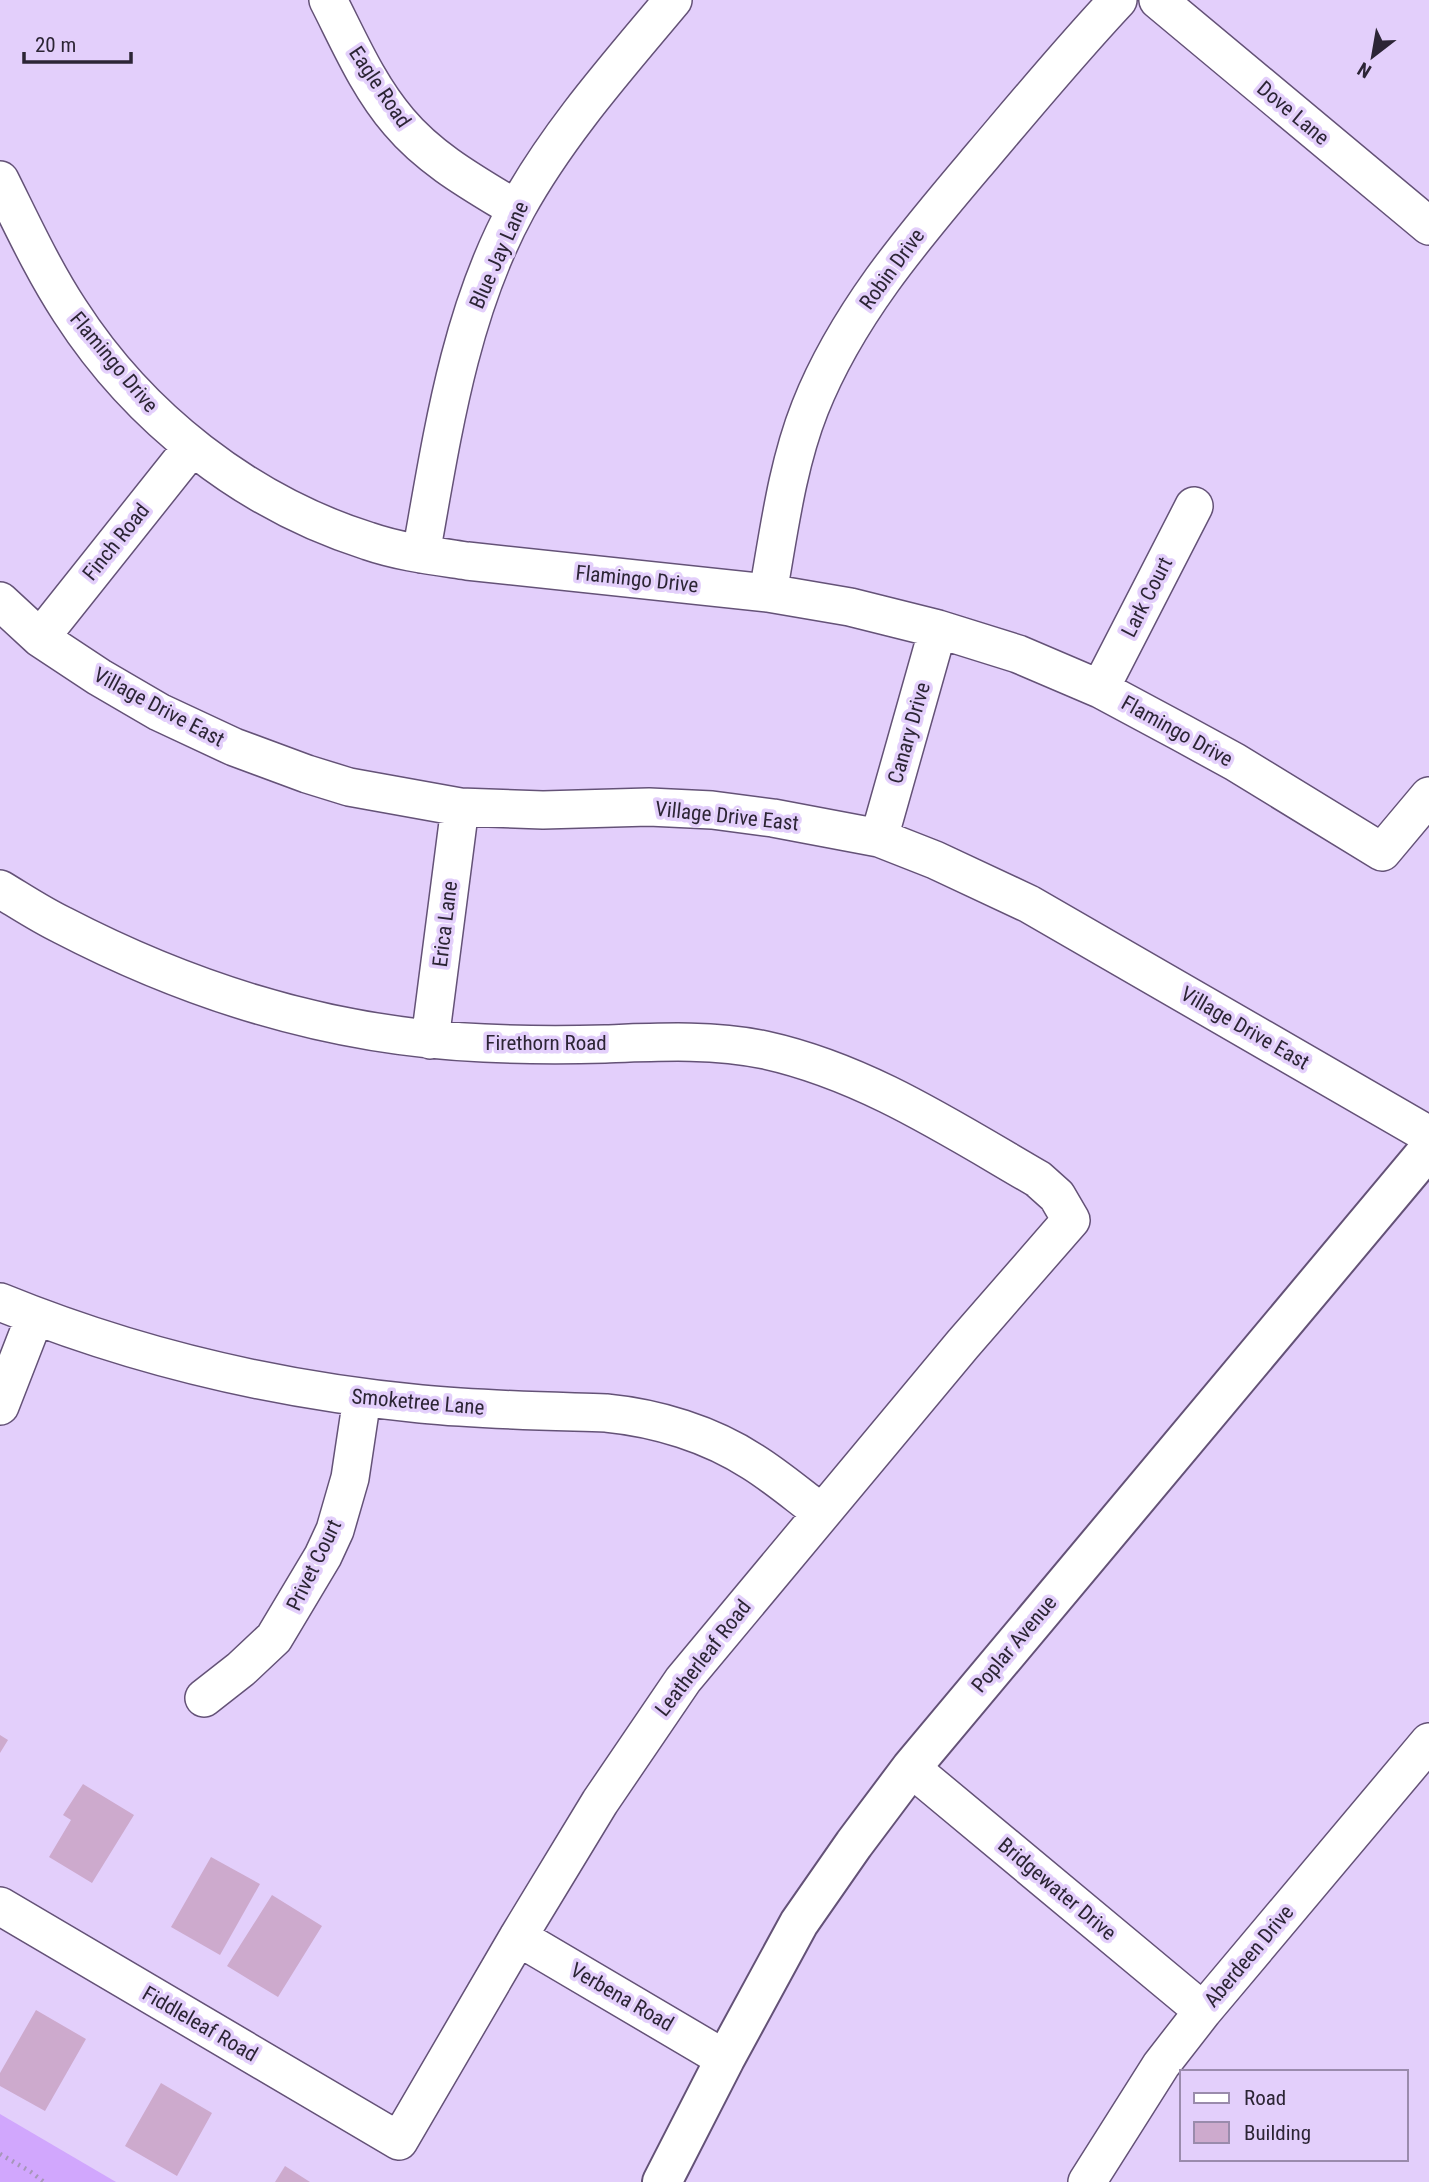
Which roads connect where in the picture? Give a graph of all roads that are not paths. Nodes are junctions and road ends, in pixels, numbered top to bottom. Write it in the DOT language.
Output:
graph roads {
  1 [pos="328,0"];
  2 [pos="673,0"];
  3 [pos="1118,0"];
  4 [pos="1158,0"];
  5 [pos="0,180"];
  6 [pos="516,209"];
  7 [pos="1429,226"];
  8 [pos="192,447"];
  9 [pos="1194,506"];
  10 [pos="421,554"];
  11 [pos="768,593"];
  12 [pos="0,601"];
  13 [pos="938,629"];
  14 [pos="40,638"];
  15 [pos="1100,689"];
  16 [pos="1429,796"];
  17 [pos="460,807"];
  18 [pos="879,838"];
  19 [pos="0,889"];
  20 [pos="430,1040"];
  21 [pos="1429,1135"];
  22 [pos="1429,1149"];
  23 [pos="1071,1220"];
  24 [pos="0,1302"];
  25 [pos="35,1316"];
  26 [pos="362,1398"];
  27 [pos="0,1406"];
  28 [pos="822,1513"];
  29 [pos="204,1698"];
  30 [pos="1429,1742"];
  31 [pos="911,1768"];
  32 [pos="0,1906"];
  33 [pos="518,1937"];
  34 [pos="1203,2011"];
  35 [pos="725,2059"];
  36 [pos="400,2141"];
  37 [pos="662,2182"];
  38 [pos="1087,2182"];
  1 -- 6 [label="street, Eagle Road"];
  2 -- 6 [label="street, Blue Jay Lane"];
  3 -- 11 [label="street, Robin Drive"];
  4 -- 7 [label="street, Dove Lane"];
  5 -- 8 [label="street, Flamingo Drive"];
  6 -- 10 [label="street, Blue Jay Lane"];
  8 -- 10 [label="street, Flamingo Drive"];
  8 -- 14 [label="street, Finch Road"];
  9 -- 15 [label="street, Lark Court"];
  10 -- 11 [label="street, Flamingo Drive"];
  11 -- 13 [label="street, Flamingo Drive"];
  12 -- 14 [label="street, Village Drive East"];
  13 -- 15 [label="street, Flamingo Drive"];
  13 -- 18 [label="street, Canary Drive"];
  14 -- 17 [label="street, Village Drive East"];
  15 -- 16 [label="street, Flamingo Drive"];
  17 -- 18 [label="street, Village Drive East"];
  17 -- 20 [label="street, Erica Lane"];
  18 -- 21 [label="street, Village Drive East"];
  19 -- 20 [label="street, Firethorn Road"];
  20 -- 23 [label="street, Firethorn Road"];
  22 -- 31 [label="street, Poplar Avenue"];
  23 -- 28 [label="street, Leatherleaf Road"];
  24 -- 25 [label="street, Smoketree Lane"];
  25 -- 26 [label="street, Smoketree Lane"];
  25 -- 27 [label="street"];
  26 -- 28 [label="street, Smoketree Lane"];
  26 -- 29 [label="street, Privet Court"];
  28 -- 33 [label="street, Leatherleaf Road"];
  30 -- 34 [label="street, Aberdeen Drive"];
  31 -- 34 [label="street, Bridgewater Drive"];
  31 -- 35 [label="street, Poplar Avenue"];
  32 -- 36 [label="street, Fiddleleaf Road"];
  33 -- 35 [label="street, Verbena Road"];
  33 -- 36 [label="street, Leatherleaf Road"];
  34 -- 38 [label="street, Aberdeen Drive"];
  35 -- 37 [label="street, Poplar Avenue"];
}
